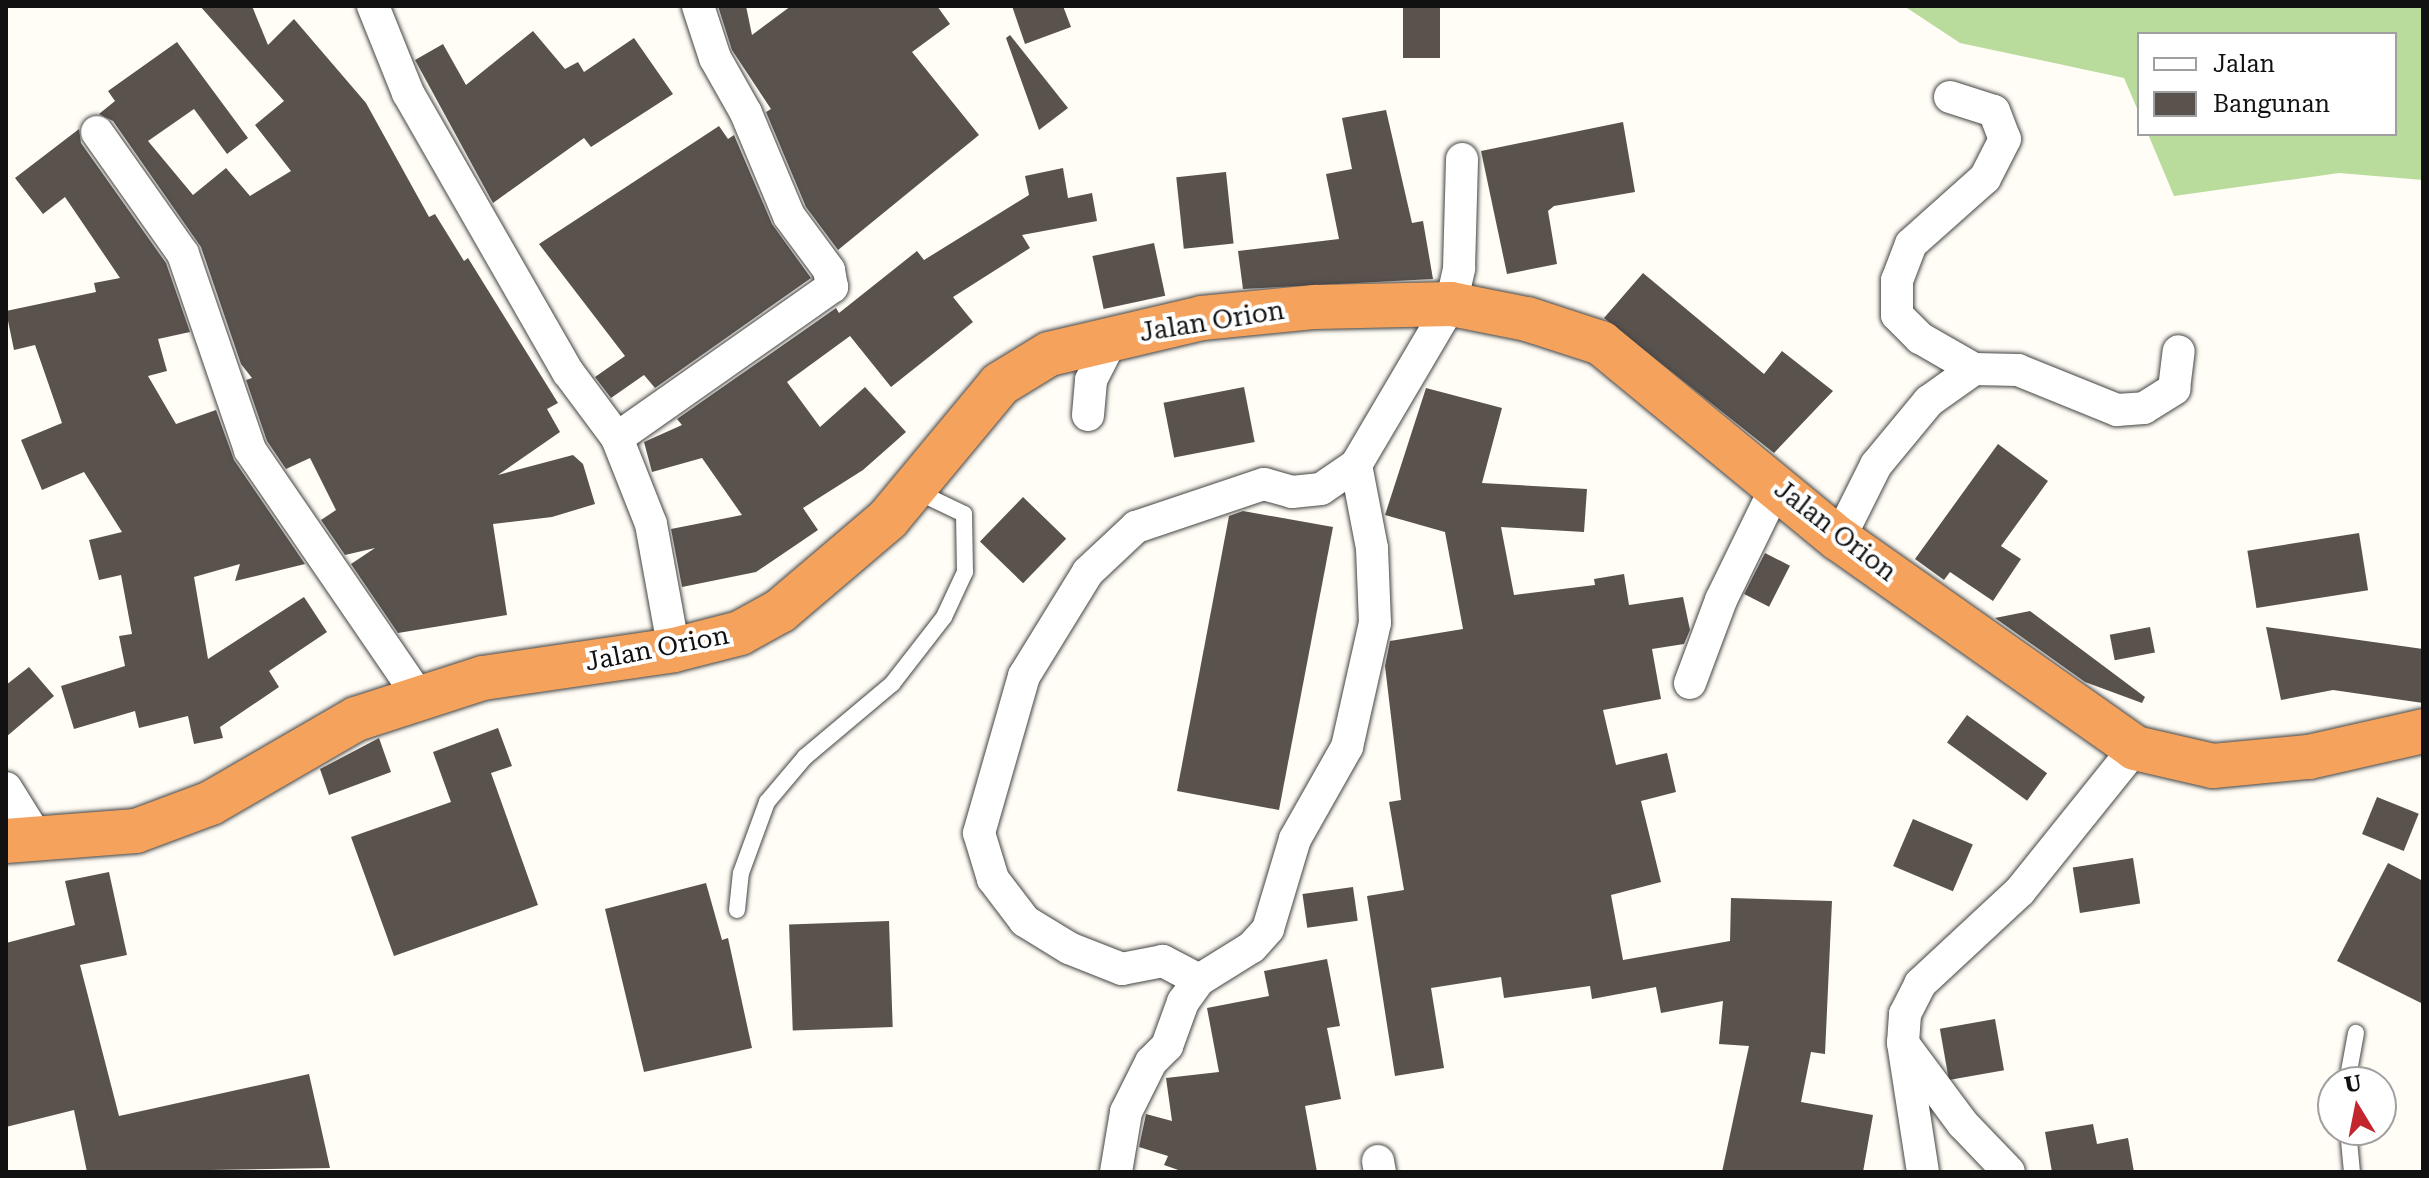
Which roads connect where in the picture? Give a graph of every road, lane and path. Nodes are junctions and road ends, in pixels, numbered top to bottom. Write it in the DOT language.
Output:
graph roads {
  1 [pos="373,6"];
  2 [pos="698,6"];
  3 [pos="1950,97"];
  4 [pos="97,132"];
  5 [pos="1462,159"];
  6 [pos="1451,304"];
  7 [pos="1112,339"];
  8 [pos="2179,351"];
  9 [pos="1974,369"];
  10 [pos="1088,415"];
  11 [pos="617,438"];
  12 [pos="1356,465"];
  13 [pos="1776,487"];
  14 [pos="912,490"];
  15 [pos="1839,539"];
  16 [pos="674,650"];
  17 [pos="1690,683"];
  18 [pos="420,698"];
  19 [pos="2423,731"];
  20 [pos="2135,748"];
  21 [pos="6,788"];
  22 [pos="23,841"];
  23 [pos="737,910"];
  24 [pos="1199,980"];
  25 [pos="2356,1033"];
  26 [pos="1903,1043"];
  27 [pos="2350,1066"];
  28 [pos="2350,1146"];
  29 [pos="1116,1172"];
  30 [pos="1923,1172"];
  31 [pos="2009,1172"];
  32 [pos="2352,1172"];
  1 -- 11 [label="street"];
  2 -- 11 [label="street"];
  3 -- 9 [label="street"];
  4 -- 18 [label="street"];
  5 -- 6 [label="street"];
  6 -- 7 [label="highway, Jalan Orion"];
  6 -- 12 [label="street"];
  6 -- 13 [label="highway, Jalan Orion"];
  7 -- 10 [label="street"];
  7 -- 14 [label="highway, Jalan Orion"];
  8 -- 9 [label="street"];
  9 -- 15 [label="street"];
  11 -- 16 [label="street"];
  12 -- 24 [label="street"];
  12 -- 24 [label="street"];
  13 -- 15 [label="highway, Jalan Orion"];
  13 -- 17 [label="street"];
  14 -- 16 [label="highway, Jalan Orion"];
  14 -- 23 [label="lane"];
  15 -- 20 [label="highway, Jalan Orion"];
  16 -- 18 [label="highway, Jalan Orion"];
  18 -- 22 [label="highway, Jalan Orion"];
  19 -- 20 [label="highway, Jalan Orion"];
  20 -- 26 [label="street"];
  21 -- 22 [label="street"];
  24 -- 29 [label="street"];
  25 -- 27 [label="lane"];
  26 -- 30 [label="street"];
  26 -- 31 [label="street"];
  28 -- 32 [label="lane"];
}
